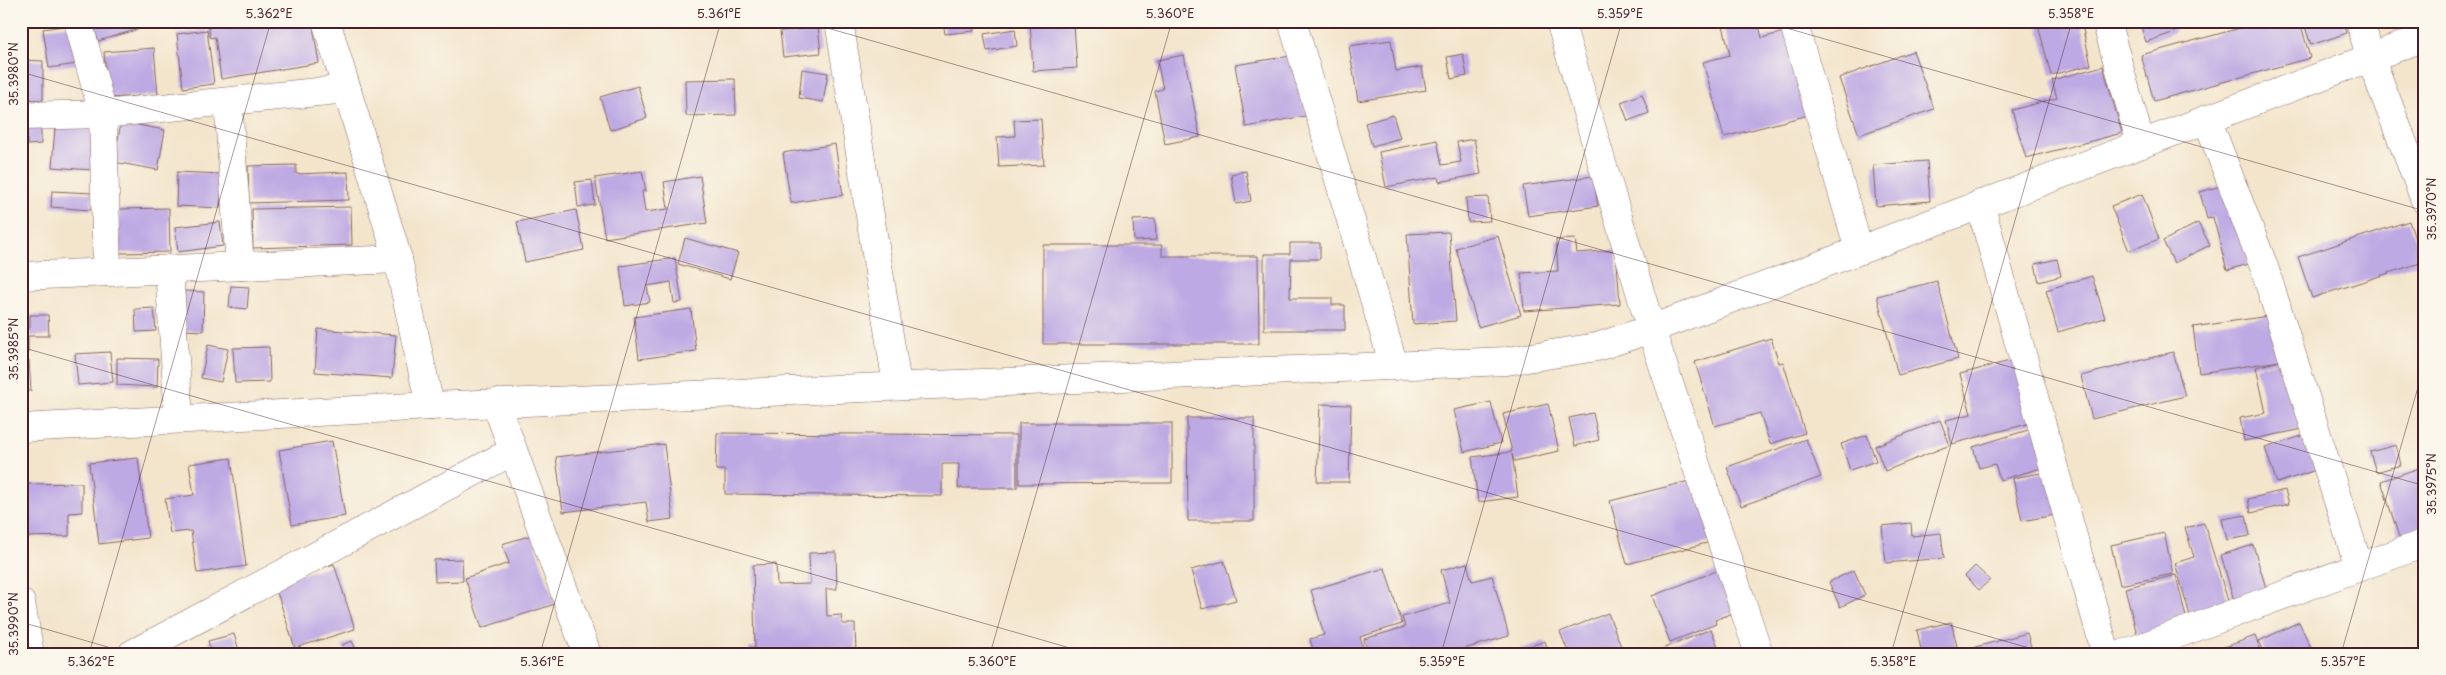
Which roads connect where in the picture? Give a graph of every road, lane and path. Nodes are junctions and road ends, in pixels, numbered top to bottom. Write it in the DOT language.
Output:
graph roads {
  1 [pos="78,21"];
  2 [pos="326,21"];
  3 [pos="839,21"];
  4 [pos="1292,21"];
  5 [pos="1560,21"];
  6 [pos="1793,21"];
  7 [pos="2106,21"];
  8 [pos="2360,21"];
  9 [pos="2425,37"];
  10 [pos="2370,57"];
  11 [pos="347,90"];
  12 [pos="228,102"];
  13 [pos="103,114"];
  14 [pos="21,116"];
  15 [pos="2207,119"];
  16 [pos="2141,144"];
  17 [pos="2425,200"];
  18 [pos="1980,204"];
  19 [pos="1860,250"];
  20 [pos="398,259"];
  21 [pos="240,266"];
  22 [pos="168,269"];
  23 [pos="107,272"];
  24 [pos="21,276"];
  25 [pos="1651,329"];
  26 [pos="1394,366"];
  27 [pos="897,385"];
  28 [pos="496,403"];
  29 [pos="430,406"];
  30 [pos="179,419"];
  31 [pos="21,428"];
  32 [pos="513,451"];
  33 [pos="2425,543"];
  34 [pos="2359,567"];
  35 [pos="21,603"];
  36 [pos="30,654"];
  37 [pos="132,654"];
  38 [pos="587,654"];
  39 [pos="1759,654"];
  40 [pos="2106,654"];
  41 [pos="2123,654"];
  1 -- 13 [label="street"];
  2 -- 11 [label="street"];
  3 -- 27 [label="street"];
  4 -- 26 [label="street"];
  5 -- 25 [label="street"];
  6 -- 19 [label="street"];
  7 -- 16 [label="street"];
  8 -- 10 [label="street"];
  9 -- 10 [label="street"];
  10 -- 15 [label="street"];
  10 -- 17 [label="street"];
  11 -- 12 [label="street"];
  11 -- 20 [label="street"];
  12 -- 13 [label="street"];
  12 -- 21 [label="street"];
  13 -- 14 [label="street"];
  13 -- 23 [label="street"];
  15 -- 16 [label="street"];
  15 -- 34 [label="street"];
  16 -- 18 [label="street"];
  18 -- 19 [label="street"];
  18 -- 40 [label="street"];
  19 -- 25 [label="street"];
  20 -- 21 [label="street"];
  20 -- 29 [label="street"];
  21 -- 22 [label="street"];
  22 -- 23 [label="street"];
  22 -- 30 [label="street"];
  23 -- 24 [label="street"];
  25 -- 26 [label="street"];
  25 -- 39 [label="street"];
  26 -- 27 [label="street"];
  27 -- 28 [label="street"];
  28 -- 29 [label="street"];
  28 -- 32 [label="street"];
  29 -- 30 [label="street"];
  30 -- 31 [label="street"];
  32 -- 37 [label="street"];
  32 -- 38 [label="street"];
  33 -- 34 [label="street"];
  34 -- 41 [label="street"];
  35 -- 36 [label="street"];
}
